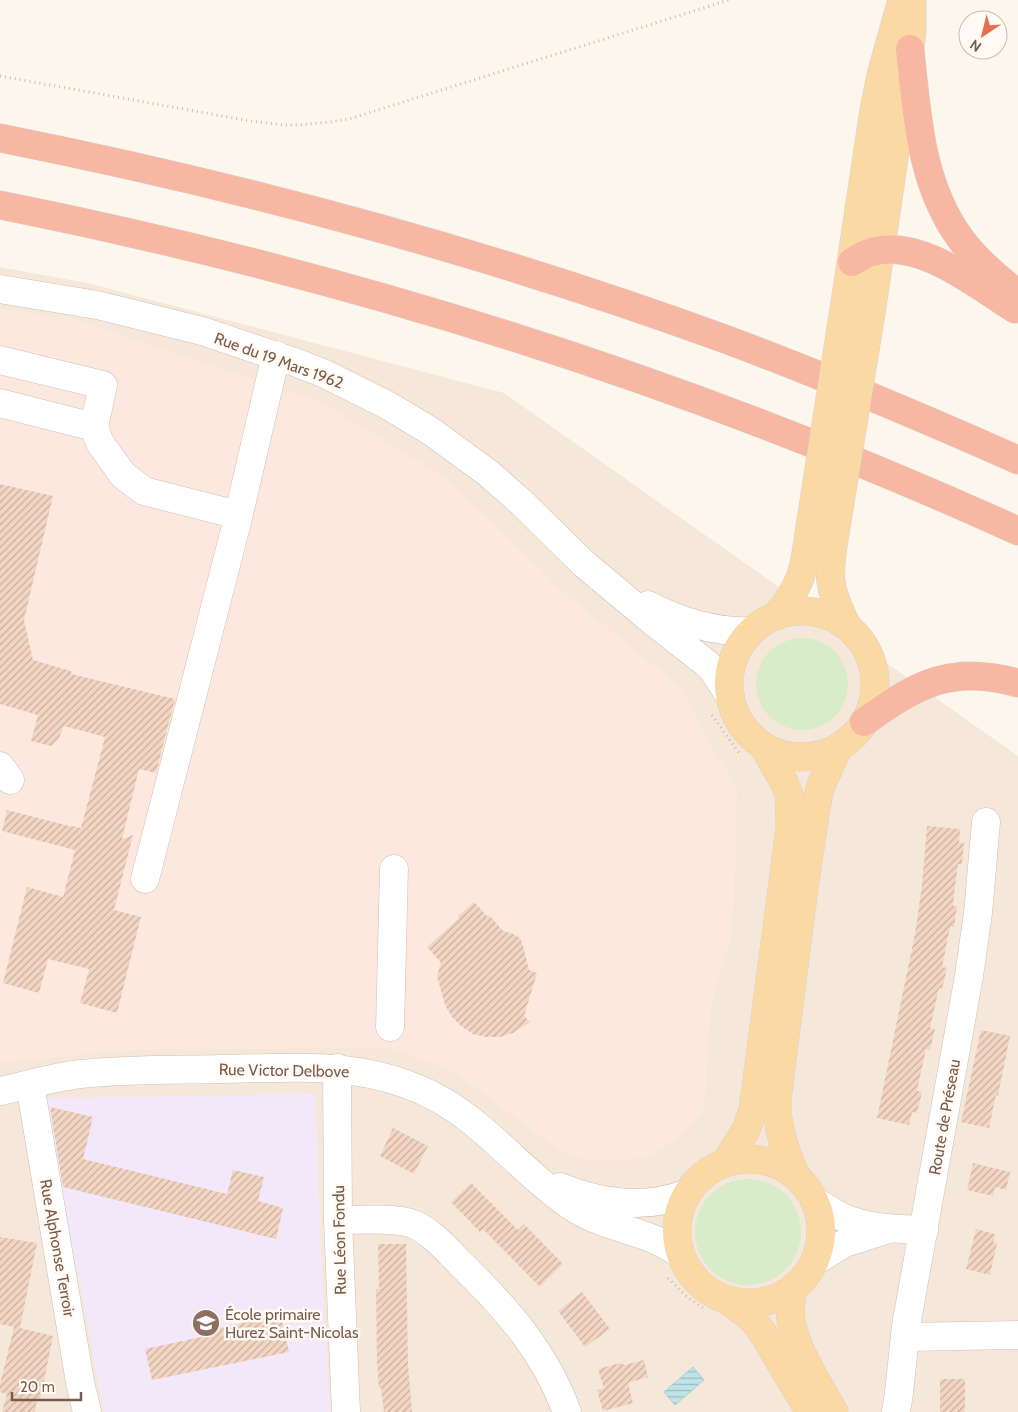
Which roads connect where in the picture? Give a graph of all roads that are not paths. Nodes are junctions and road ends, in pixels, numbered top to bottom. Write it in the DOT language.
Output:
graph roads {
  1 [pos="902,0"];
  2 [pos="912,0"];
  3 [pos="910,48"];
  4 [pos="0,138"];
  5 [pos="0,205"];
  6 [pos="881,251"];
  7 [pos="852,262"];
  8 [pos="0,289"];
  9 [pos="1018,294"];
  10 [pos="1018,312"];
  11 [pos="276,355"];
  12 [pos="0,360"];
  13 [pos="0,403"];
  14 [pos="94,427"];
  15 [pos="1018,460"];
  16 [pos="238,515"];
  17 [pos="1018,531"];
  18 [pos="614,587"];
  19 [pos="776,616"];
  20 [pos="847,626"];
  21 [pos="752,631"];
  22 [pos="1018,683"];
  23 [pos="720,703"];
  24 [pos="864,722"];
  25 [pos="838,748"];
  26 [pos="753,751"];
  27 [pos="986,822"];
  28 [pos="394,869"];
  29 [pos="144,879"];
  30 [pos="390,1027"];
  31 [pos="337,1068"];
  32 [pos="30,1084"];
  33 [pos="0,1091"];
  34 [pos="726,1162"];
  35 [pos="796,1176"];
  36 [pos="537,1178"];
  37 [pos="688,1193"];
  38 [pos="815,1201"];
  39 [pos="338,1220"];
  40 [pos="890,1229"];
  41 [pos="924,1230"];
  42 [pos="681,1255"];
  43 [pos="815,1261"];
  44 [pos="793,1290"];
  45 [pos="727,1300"];
  46 [pos="1018,1335"];
  47 [pos="905,1337"];
  48 [pos="87,1412"];
  49 [pos="346,1412"];
  50 [pos="567,1412"];
  51 [pos="810,1412"];
  52 [pos="834,1412"];
  53 [pos="896,1412"];
  1 -- 7 [label="main road"];
  2 -- 3 [label="main road"];
  3 -- 6 [label="main road"];
  3 -- 9 [label="highway"];
  4 -- 15 [label="highway"];
  5 -- 17 [label="highway"];
  6 -- 7 [label="highway"];
  6 -- 10 [label="highway"];
  6 -- 20 [label="main road, bridge"];
  7 -- 19 [label="main road, bridge"];
  8 -- 11 [label="street, Rue du 19 Mars 1962"];
  11 -- 16 [label="street"];
  11 -- 18 [label="street, Rue du 19 Mars 1962"];
  12 -- 14 [label="street"];
  13 -- 14 [label="street"];
  14 -- 16 [label="street"];
  16 -- 29 [label="street"];
  18 -- 21 [label="street"];
  18 -- 23 [label="street"];
  19 -- 20 [label="main road"];
  19 -- 21 [label="main road"];
  20 -- 24 [label="main road"];
  21 -- 23 [label="main road"];
  22 -- 24 [label="highway"];
  23 -- 26 [label="main road"];
  24 -- 25 [label="main road"];
  25 -- 26 [label="main road"];
  25 -- 35 [label="main road"];
  26 -- 34 [label="main road"];
  27 -- 41 [label="street, Route de Préseau"];
  28 -- 30 [label="street"];
  31 -- 32 [label="street, Rue Victor Delbove"];
  31 -- 36 [label="street, Rue Victor Delbove"];
  31 -- 39 [label="street, Rue Léon Fondu"];
  32 -- 33 [label="street, Rue Victor Delbove"];
  32 -- 48 [label="street, Rue Alphonse Terroir"];
  34 -- 35 [label="main road"];
  34 -- 37 [label="main road"];
  35 -- 38 [label="main road"];
  36 -- 37 [label="street, Rue Victor Delbove"];
  36 -- 42 [label="street, Rue Victor Delbove"];
  37 -- 42 [label="main road"];
  38 -- 40 [label="street"];
  38 -- 43 [label="main road"];
  39 -- 49 [label="street, Rue Léon Fondu"];
  39 -- 50 [label="street"];
  40 -- 41 [label="street"];
  40 -- 43 [label="street"];
  41 -- 47 [label="street, Route de Préseau"];
  42 -- 45 [label="main road"];
  43 -- 44 [label="main road"];
  44 -- 45 [label="main road"];
  44 -- 52 [label="main road"];
  45 -- 51 [label="main road"];
  46 -- 47 [label="street"];
  47 -- 53 [label="street, Route de Préseau"];
}
